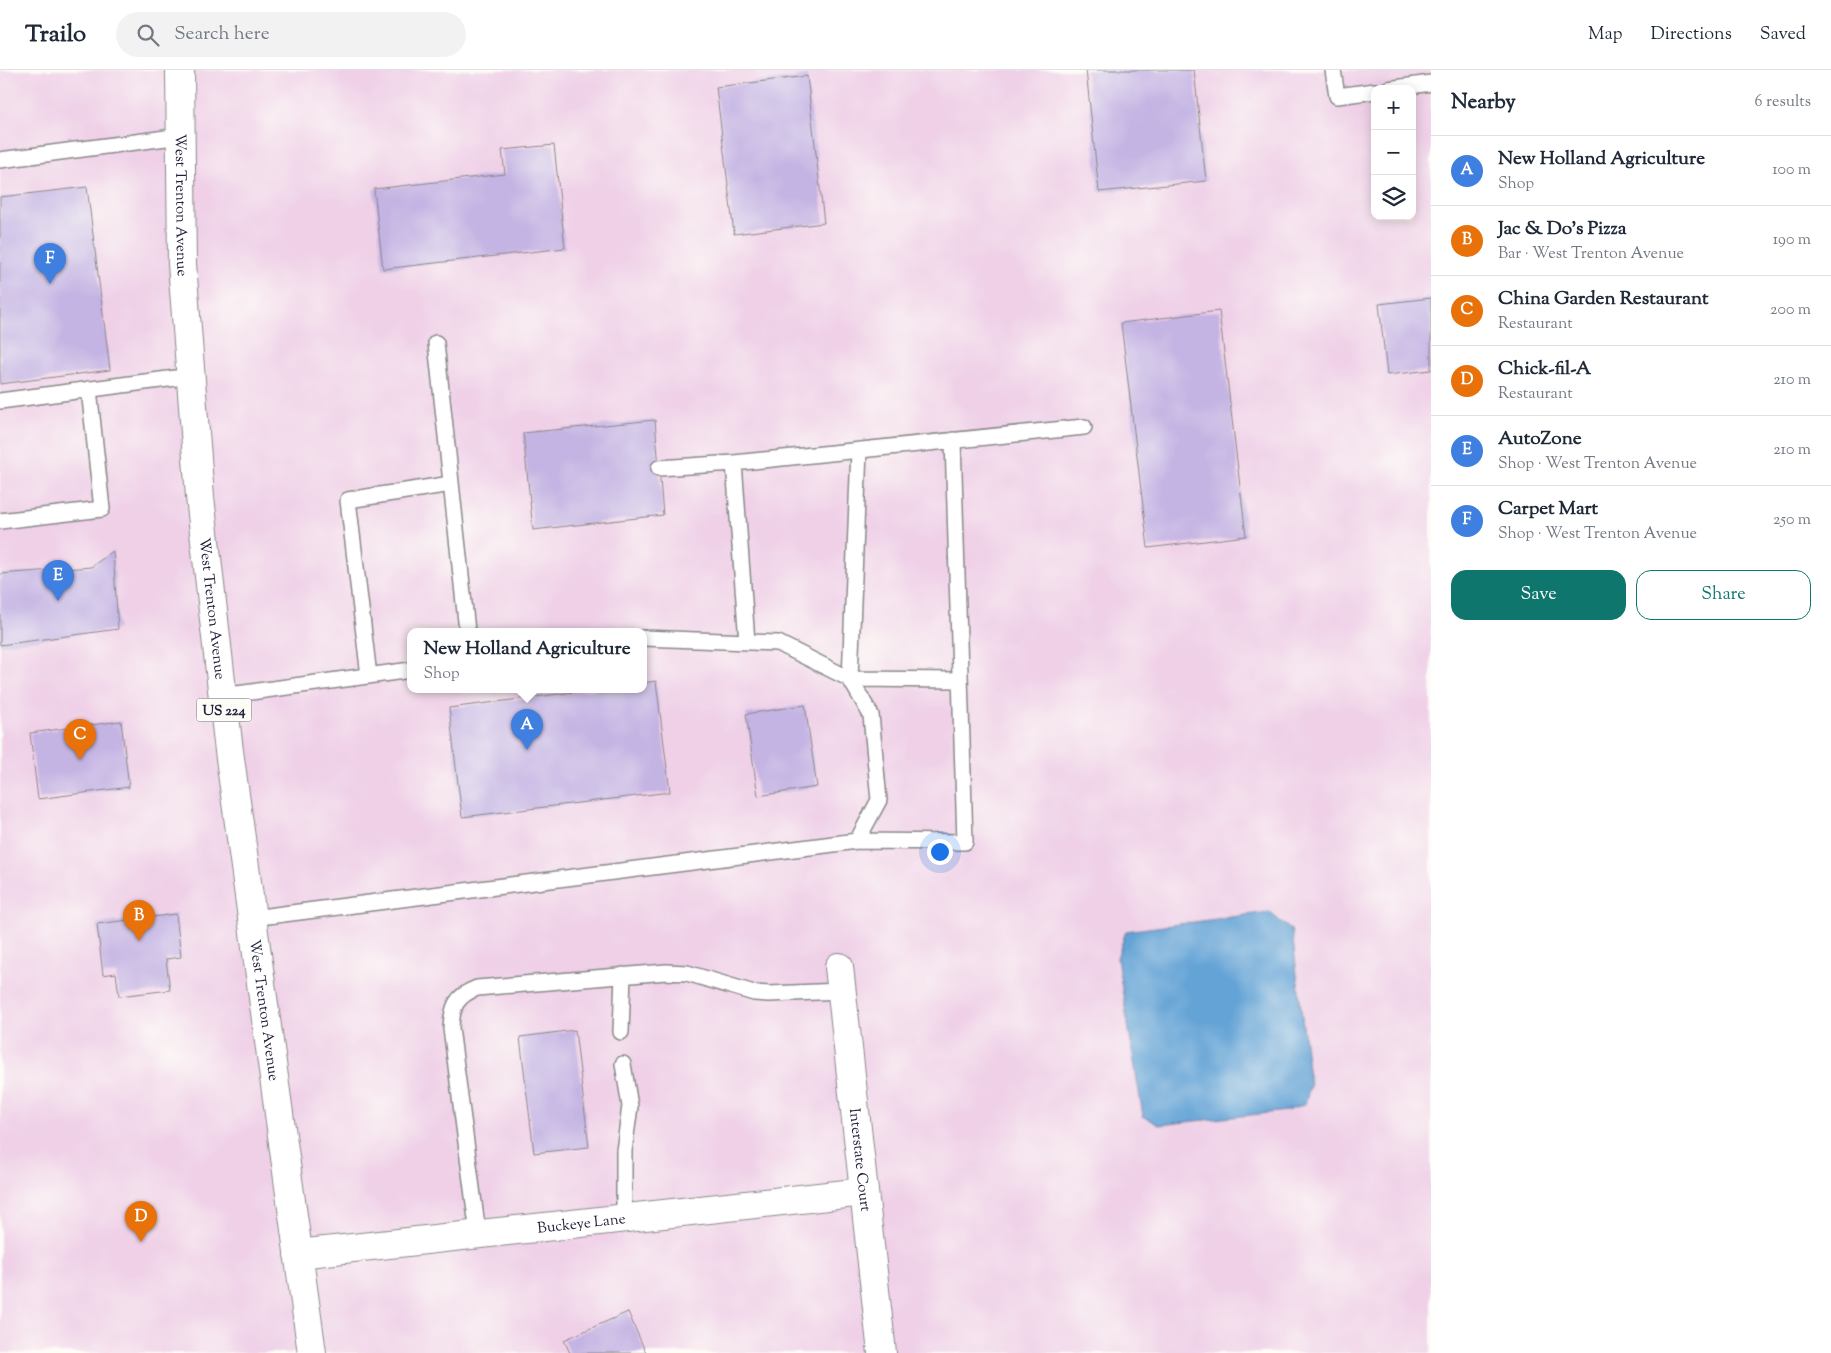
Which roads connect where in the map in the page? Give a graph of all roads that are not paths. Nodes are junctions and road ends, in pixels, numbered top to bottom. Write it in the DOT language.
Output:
graph roads {
  1 [pos="180,70"];
  2 [pos="1333,70"];
  3 [pos="1431,83"];
  4 [pos="1416,85"];
  5 [pos="1371,92"];
  6 [pos="181,136"];
  7 [pos="0,160"];
  8 [pos="436,343"];
  9 [pos="191,376"];
  10 [pos="89,389"];
  11 [pos="0,401"];
  12 [pos="1084,427"];
  13 [pos="953,440"];
  14 [pos="859,450"];
  15 [pos="734,463"];
  16 [pos="659,468"];
  17 [pos="451,484"];
  18 [pos="0,521"];
  19 [pos="467,628"];
  20 [pos="647,638"];
  21 [pos="747,642"];
  22 [pos="407,671"];
  23 [pos="369,676"];
  24 [pos="850,679"];
  25 [pos="960,680"];
  26 [pos="222,696"];
  27 [pos="857,841"];
  28 [pos="252,918"];
  29 [pos="623,976"];
  30 [pos="840,979"];
  31 [pos="621,1032"];
  32 [pos="623,1064"];
  33 [pos="864,1192"];
  34 [pos="624,1219"];
  35 [pos="478,1234"];
  36 [pos="298,1254"];
  37 [pos="312,1353"];
  38 [pos="882,1353"];
  1 -- 6 [label="main road, West Trenton Avenue / US 224"];
  2 -- 5 [label="lane"];
  3 -- 4 [label="lane"];
  6 -- 7 [label="lane"];
  6 -- 9 [label="main road, West Trenton Avenue / US 224"];
  8 -- 17 [label="lane"];
  9 -- 10 [label="lane"];
  9 -- 26 [label="main road, West Trenton Avenue / US 224"];
  10 -- 11 [label="lane"];
  10 -- 18 [label="lane"];
  12 -- 13 [label="lane"];
  13 -- 14 [label="lane"];
  13 -- 25 [label="lane"];
  14 -- 15 [label="lane"];
  14 -- 24 [label="lane"];
  15 -- 16 [label="lane"];
  15 -- 21 [label="lane"];
  17 -- 19 [label="lane"];
  17 -- 23 [label="lane"];
  20 -- 21 [label="lane"];
  21 -- 24 [label="lane"];
  22 -- 23 [label="lane"];
  23 -- 26 [label="lane"];
  24 -- 25 [label="lane"];
  24 -- 27 [label="lane"];
  25 -- 27 [label="lane"];
  26 -- 28 [label="main road, West Trenton Avenue / US 224"];
  27 -- 28 [label="lane"];
  28 -- 36 [label="main road, West Trenton Avenue / US 224"];
  29 -- 30 [label="lane"];
  29 -- 31 [label="lane"];
  29 -- 35 [label="lane"];
  30 -- 33 [label="main road, Interstate Court"];
  32 -- 34 [label="lane"];
  33 -- 34 [label="main road, Buckeye Lane"];
  33 -- 38 [label="main road, Interstate Court"];
  34 -- 35 [label="main road, Buckeye Lane"];
  35 -- 36 [label="main road, Buckeye Lane"];
  36 -- 37 [label="main road, West Trenton Avenue / US 224"];
}
